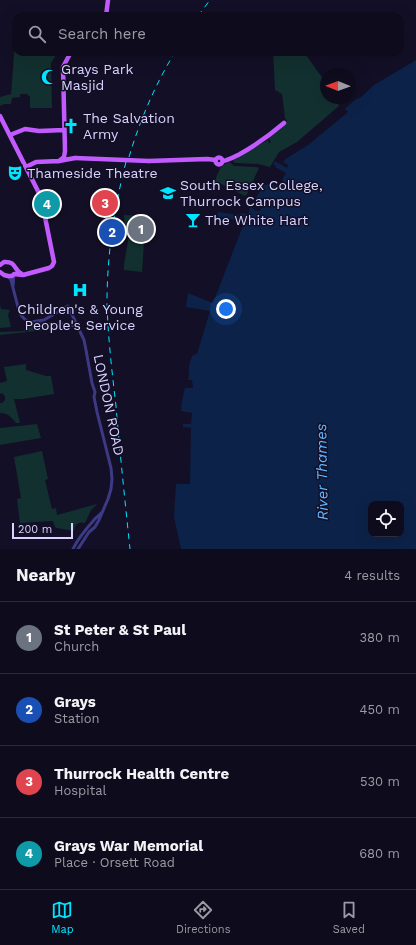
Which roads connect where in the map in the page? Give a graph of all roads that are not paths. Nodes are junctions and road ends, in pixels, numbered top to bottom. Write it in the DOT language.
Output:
graph roads {
  1 [pos="108,0"];
  2 [pos="106,12"];
  3 [pos="69,56"];
  4 [pos="0,116"];
  5 [pos="284,123"];
  6 [pos="64,130"];
  7 [pos="10,135"];
  8 [pos="65,151"];
  9 [pos="74,158"];
  10 [pos="59,161"];
  11 [pos="26,167"];
  12 [pos="0,265"];
  13 [pos="15,266"];
  14 [pos="14,274"];
  15 [pos="3,275"];
  16 [pos="23,275"];
  17 [pos="14,282"];
  18 [pos="14,290"];
  19 [pos="52,316"];
  20 [pos="74,319"];
  21 [pos="31,322"];
  22 [pos="57,325"];
  23 [pos="71,325"];
  24 [pos="78,328"];
  25 [pos="103,510"];
  26 [pos="73,549"];
  27 [pos="78,549"];
  1 -- 2 [label="main road"];
  3 -- 6 [label="main road"];
  4 -- 7 [label="main road"];
  5 -- 9 [label="main road, bridge"];
  6 -- 7 [label="main road"];
  6 -- 8 [label="main road"];
  7 -- 11 [label="main road"];
  8 -- 9 [label="main road"];
  8 -- 10 [label="main road"];
  9 -- 10 [label="main road"];
  10 -- 11 [label="main road"];
  11 -- 16 [label="main road"];
  12 -- 13 [label="main road"];
  13 -- 14 [label="main road"];
  13 -- 16 [label="main road"];
  14 -- 15 [label="main road"];
  14 -- 16 [label="main road"];
  14 -- 17 [label="street"];
  15 -- 18 [label="street"];
  16 -- 17 [label="street"];
  17 -- 18 [label="street"];
  18 -- 21 [label="street"];
  19 -- 20 [label="street, LONDON ROAD"];
  19 -- 21 [label="street"];
  19 -- 22 [label="street"];
  20 -- 23 [label="street"];
  20 -- 24 [label="street, LONDON ROAD"];
  21 -- 22 [label="street"];
  22 -- 23 [label="street"];
  23 -- 24 [label="street"];
  24 -- 25 [label="street, LONDON ROAD"];
  25 -- 26 [label="street, LONDON ROAD"];
  25 -- 27 [label="street, LONDON ROAD"];
}
